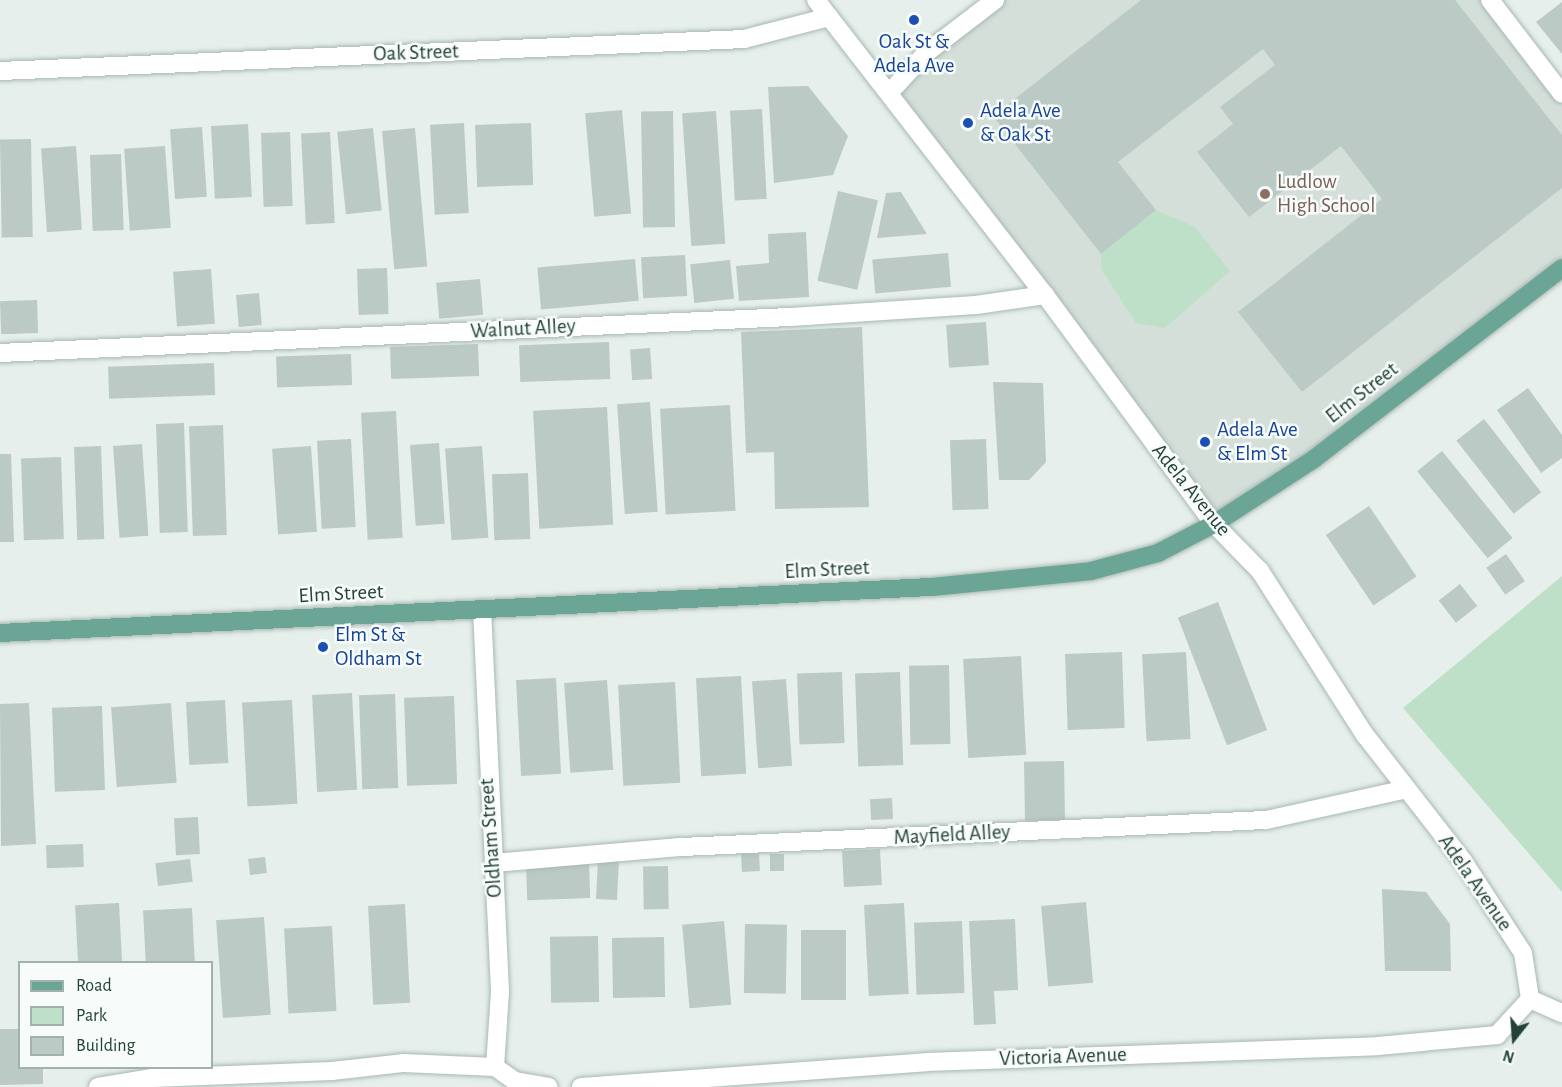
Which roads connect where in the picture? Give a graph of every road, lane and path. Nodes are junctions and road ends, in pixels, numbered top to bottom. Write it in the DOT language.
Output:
graph roads {
  1 [pos="816,0"];
  2 [pos="995,0"];
  3 [pos="1490,0"];
  4 [pos="828,17"];
  5 [pos="0,71"];
  6 [pos="890,92"];
  7 [pos="1562,94"];
  8 [pos="1562,268"];
  9 [pos="1045,295"];
  10 [pos="0,353"];
  11 [pos="1214,524"];
  12 [pos="482,609"];
  13 [pos="0,633"];
  14 [pos="1407,789"];
  15 [pos="494,862"];
  16 [pos="1530,999"];
  17 [pos="1562,1013"];
  18 [pos="495,1067"];
  19 [pos="98,1087"];
  20 [pos="548,1087"];
  21 [pos="581,1087"];
  1 -- 4 [label="street, Adela Avenue"];
  2 -- 6 [label="street"];
  3 -- 7 [label="street"];
  4 -- 5 [label="street, Oak Street"];
  4 -- 6 [label="street, Adela Avenue"];
  6 -- 9 [label="street, Adela Avenue"];
  8 -- 11 [label="main road, Elm Street"];
  9 -- 10 [label="street, Walnut Alley"];
  9 -- 11 [label="street, Adela Avenue"];
  11 -- 12 [label="main road, Elm Street"];
  11 -- 14 [label="street, Adela Avenue"];
  12 -- 13 [label="main road, Elm Street"];
  12 -- 15 [label="street, Oldham Street"];
  14 -- 15 [label="street, Mayfield Alley"];
  14 -- 16 [label="street, Adela Avenue"];
  15 -- 18 [label="street, Oldham Street"];
  16 -- 17 [label="street"];
  16 -- 21 [label="street, Victoria Avenue"];
  18 -- 19 [label="street"];
  18 -- 20 [label="street"];
}
